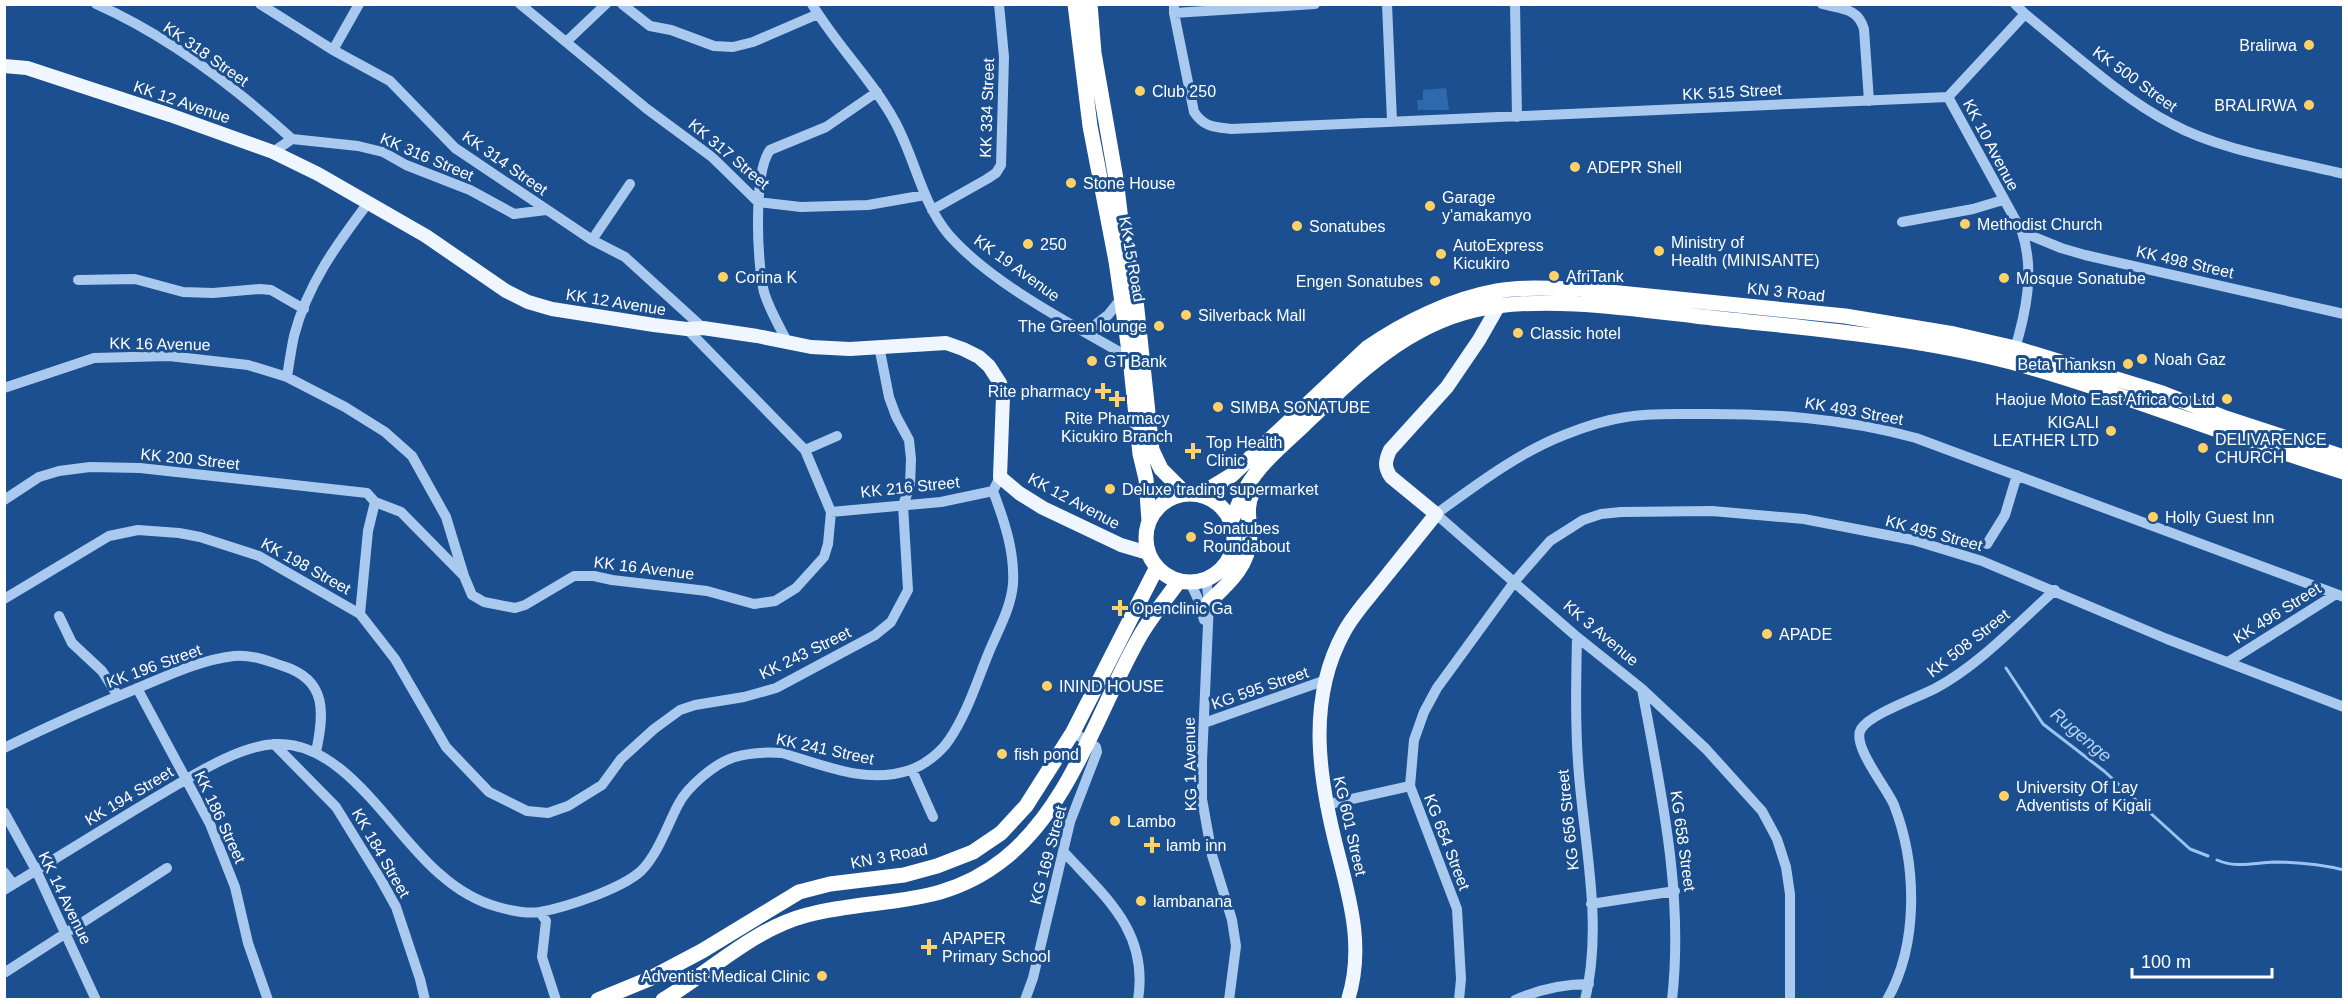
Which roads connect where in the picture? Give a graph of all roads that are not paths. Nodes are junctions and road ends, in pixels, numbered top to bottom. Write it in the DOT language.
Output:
graph roads {
  1 [pos="96,4"];
  2 [pos="260,4"];
  3 [pos="359,4"];
  4 [pos="520,4"];
  5 [pos="606,4"];
  6 [pos="622,4"];
  7 [pos="999,4"];
  8 [pos="1075,4"];
  9 [pos="1090,4"];
  10 [pos="1315,4"];
  11 [pos="1387,4"];
  12 [pos="1515,4"];
  13 [pos="1822,4"];
  14 [pos="2015,4"];
  15 [pos="815,9"];
  16 [pos="1174,9"];
  17 [pos="2025,14"];
  18 [pos="566,42"];
  19 [pos="333,50"];
  20 [pos="4,66"];
  21 [pos="877,92"];
  22 [pos="1948,97"];
  23 [pos="1869,101"];
  24 [pos="1517,117"];
  25 [pos="1392,121"];
  26 [pos="292,139"];
  27 [pos="273,152"];
  28 [pos="2343,174"];
  29 [pos="630,184"];
  30 [pos="925,195"];
  31 [pos="2003,200"];
  32 [pos="758,202"];
  33 [pos="368,203"];
  34 [pos="546,210"];
  35 [pos="932,210"];
  36 [pos="1902,222"];
  37 [pos="2022,232"];
  38 [pos="592,240"];
  39 [pos="78,280"];
  40 [pos="1499,298"];
  41 [pos="1121,299"];
  42 [pos="304,309"];
  43 [pos="1474,310"];
  44 [pos="2343,314"];
  45 [pos="703,328"];
  46 [pos="687,329"];
  47 [pos="1086,332"];
  48 [pos="1479,340"];
  49 [pos="788,342"];
  50 [pos="879,346"];
  51 [pos="2013,355"];
  52 [pos="1130,358"];
  53 [pos="287,377"];
  54 [pos="4,388"];
  55 [pos="837,436"];
  56 [pos="805,450"];
  57 [pos="1265,457"];
  58 [pos="2343,457"];
  59 [pos="2343,472"];
  60 [pos="2017,475"];
  61 [pos="1000,477"];
  62 [pos="993,491"];
  63 [pos="1192,495"];
  64 [pos="4,500"];
  65 [pos="375,502"];
  66 [pos="903,505"];
  67 [pos="831,512"];
  68 [pos="1436,514"];
  69 [pos="1149,521"];
  70 [pos="1231,522"];
  71 [pos="1987,544"];
  72 [pos="1148,553"];
  73 [pos="1157,567"];
  74 [pos="464,576"];
  75 [pos="1206,579"];
  76 [pos="1185,581"];
  77 [pos="1515,581"];
  78 [pos="2055,590"];
  79 [pos="2339,595"];
  80 [pos="4,599"];
  81 [pos="1209,602"];
  82 [pos="360,614"];
  83 [pos="59,616"];
  84 [pos="1206,632"];
  85 [pos="1577,637"];
  86 [pos="2228,662"];
  87 [pos="1326,680"];
  88 [pos="137,688"];
  89 [pos="1642,689"];
  90 [pos="118,696"];
  91 [pos="2343,707"];
  92 [pos="1204,723"];
  93 [pos="1073,732"];
  94 [pos="1088,741"];
  95 [pos="274,744"];
  96 [pos="4,748"];
  97 [pos="316,752"];
  98 [pos="912,770"];
  99 [pos="186,780"];
  100 [pos="1410,786"];
  101 [pos="1325,805"];
  102 [pos="4,812"];
  103 [pos="933,817"];
  104 [pos="1063,851"];
  105 [pos="167,868"];
  106 [pos="36,870"];
  107 [pos="4,872"];
  108 [pos="9,887"];
  109 [pos="1675,891"];
  110 [pos="1591,904"];
  111 [pos="540,912"];
  112 [pos="67,934"];
  113 [pos="4,973"];
  114 [pos="1589,984"];
  115 [pos="1229,998"];
  116 [pos="96,999"];
  117 [pos="268,999"];
  118 [pos="425,999"];
  119 [pos="556,999"];
  120 [pos="598,999"];
  121 [pos="663,999"];
  122 [pos="1025,999"];
  123 [pos="1138,999"];
  124 [pos="1242,999"];
  125 [pos="1348,999"];
  126 [pos="1459,999"];
  127 [pos="1515,999"];
  128 [pos="1585,999"];
  129 [pos="1672,999"];
  130 [pos="1790,999"];
  131 [pos="1887,999"];
  1 -- 26 [label="street, KK 318 Street"];
  2 -- 19 [label="street, KK 314 Street"];
  3 -- 19 [label="street"];
  4 -- 18 [label="street, KK 317 Street"];
  5 -- 18 [label="street"];
  6 -- 15 [label="street"];
  7 -- 35 [label="street, KK 334 Street"];
  8 -- 41 [label="highway, KK 15 Road"];
  9 -- 63 [label="highway, KK 15 Road"];
  10 -- 16 [label="street"];
  11 -- 25 [label="street"];
  12 -- 24 [label="street"];
  13 -- 23 [label="street"];
  14 -- 17 [label="street"];
  15 -- 21 [label="street, KK 19 Avenue"];
  16 -- 25 [label="street, KK 515 Street"];
  17 -- 22 [label="street, KK 10 Avenue"];
  17 -- 28 [label="street, KK 500 Street"];
  18 -- 32 [label="street, KK 317 Street"];
  19 -- 34 [label="street, KK 314 Street"];
  20 -- 27 [label="main road, KK 12 Avenue"];
  21 -- 30 [label="street, KK 19 Avenue"];
  21 -- 32 [label="street"];
  22 -- 23 [label="street, KK 515 Street"];
  22 -- 31 [label="street, KK 10 Avenue"];
  23 -- 24 [label="street, KK 515 Street"];
  24 -- 25 [label="street, KK 515 Street"];
  26 -- 27 [label="street"];
  26 -- 34 [label="street, KK 316 Street"];
  27 -- 33 [label="main road, KK 12 Avenue"];
  29 -- 38 [label="street"];
  30 -- 32 [label="street, KK 317 Street"];
  30 -- 35 [label="street, KK 19 Avenue"];
  31 -- 36 [label="street"];
  31 -- 37 [label="street, KK 10 Avenue"];
  32 -- 49 [label="street"];
  33 -- 42 [label="street"];
  33 -- 46 [label="main road, KK 12 Avenue"];
  34 -- 38 [label="street, KK 314 Street"];
  35 -- 47 [label="street, KK 19 Avenue"];
  37 -- 44 [label="street, KK 498 Street"];
  37 -- 51 [label="street, KK 10 Avenue"];
  38 -- 45 [label="street, KK 314 Street"];
  39 -- 42 [label="street"];
  40 -- 43 [label="highway, KN 3 Road"];
  40 -- 48 [label="main road, KK 3 Avenue"];
  40 -- 51 [label="highway, KN 3 Road"];
  40 -- 57 [label="highway, KN 3 Road"];
  41 -- 47 [label="street"];
  41 -- 52 [label="highway, KK 15 Road"];
  42 -- 53 [label="street"];
  43 -- 48 [label="main road"];
  43 -- 57 [label="highway, KN 3 Road"];
  45 -- 46 [label="main road, KK 12 Avenue"];
  45 -- 49 [label="main road, KK 12 Avenue"];
  46 -- 56 [label="street, KK 16 Avenue"];
  47 -- 52 [label="street, KK 19 Avenue"];
  48 -- 68 [label="main road, KK 3 Avenue"];
  49 -- 50 [label="main road, KK 12 Avenue"];
  50 -- 61 [label="main road, KK 12 Avenue"];
  50 -- 66 [label="street, KK 243 Street"];
  51 -- 58 [label="highway, KN 3 Road"];
  51 -- 59 [label="highway, KN 3 Road"];
  52 -- 69 [label="highway, KK 15 Road"];
  53 -- 54 [label="street, KK 16 Avenue"];
  53 -- 74 [label="street, KK 16 Avenue"];
  55 -- 56 [label="street"];
  56 -- 67 [label="street, KK 16 Avenue"];
  57 -- 63 [label="highway"];
  57 -- 70 [label="highway"];
  57 -- 81 [label="highway"];
  60 -- 68 [label="street, KK 493 Street"];
  60 -- 71 [label="street"];
  60 -- 79 [label="street, KK 493 Street"];
  61 -- 62 [label="street"];
  61 -- 72 [label="main road, KK 12 Avenue"];
  62 -- 66 [label="street, KK 216 Street"];
  62 -- 98 [label="street, KK 241 Street"];
  63 -- 69 [label="highway"];
  63 -- 70 [label="highway"];
  64 -- 65 [label="street, KK 200 Street"];
  65 -- 74 [label="street, KK 200 Street"];
  65 -- 82 [label="street"];
  66 -- 67 [label="street, KK 216 Street"];
  66 -- 82 [label="street, KK 243 Street"];
  67 -- 74 [label="street, KK 16 Avenue"];
  68 -- 77 [label="street, KK 3 Avenue"];
  68 -- 87 [label="main road, KG 601 Street"];
  69 -- 72 [label="highway"];
  70 -- 75 [label="highway"];
  72 -- 73 [label="highway"];
  73 -- 76 [label="highway"];
  73 -- 93 [label="highway, KN 3 Road"];
  75 -- 76 [label="highway"];
  75 -- 81 [label="street, KG 1 Avenue"];
  76 -- 84 [label="street, KG 1 Avenue"];
  76 -- 94 [label="highway"];
  77 -- 78 [label="street, KK 495 Street"];
  77 -- 85 [label="street, KK 3 Avenue"];
  77 -- 100 [label="street, KG 654 Street"];
  78 -- 86 [label="street, KK 495 Street"];
  78 -- 131 [label="street, KK 508 Street"];
  79 -- 86 [label="street, KK 496 Street"];
  80 -- 82 [label="street, KK 198 Street"];
  81 -- 84 [label="street, KG 1 Avenue"];
  83 -- 90 [label="street"];
  84 -- 92 [label="street, KG 1 Avenue"];
  85 -- 89 [label="street, KK 3 Avenue"];
  85 -- 110 [label="street, KG 656 Street"];
  86 -- 91 [label="street, KK 495 Street"];
  87 -- 92 [label="street, KG 595 Street"];
  87 -- 101 [label="main road, KG 601 Street"];
  88 -- 90 [label="street, KK 196 Street"];
  88 -- 97 [label="street, KK 196 Street"];
  88 -- 99 [label="street, KK 186 Street"];
  89 -- 109 [label="street, KG 658 Street"];
  89 -- 130 [label="street, KK 3 Avenue"];
  90 -- 96 [label="street, KK 196 Street"];
  92 -- 115 [label="street, KG 1 Avenue"];
  93 -- 94 [label="street"];
  93 -- 120 [label="highway, KN 3 Road"];
  94 -- 104 [label="street, KG 169 Street"];
  94 -- 121 [label="highway"];
  95 -- 97 [label="street"];
  95 -- 99 [label="street, KK 194 Street"];
  95 -- 118 [label="street, KK 184 Street"];
  97 -- 111 [label="street, KK 241 Street"];
  98 -- 103 [label="street"];
  98 -- 111 [label="street, KK 241 Street"];
  99 -- 106 [label="street, KK 194 Street"];
  99 -- 117 [label="street, KK 186 Street"];
  100 -- 101 [label="street"];
  100 -- 126 [label="street, KG 654 Street"];
  101 -- 125 [label="main road, KG 601 Street"];
  102 -- 106 [label="street, KK 14 Avenue"];
  104 -- 122 [label="street, KG 169 Street"];
  104 -- 123 [label="street"];
  105 -- 112 [label="street"];
  106 -- 108 [label="street, KK 194 Street"];
  106 -- 112 [label="street, KK 14 Avenue"];
  107 -- 108 [label="street"];
  109 -- 110 [label="street"];
  109 -- 129 [label="street, KG 658 Street"];
  110 -- 114 [label="street, KG 656 Street"];
  111 -- 119 [label="street"];
  112 -- 113 [label="street"];
  112 -- 116 [label="street, KK 14 Avenue"];
  114 -- 127 [label="street"];
  114 -- 128 [label="street, KG 656 Street"];
  115 -- 124 [label="street"];
}
